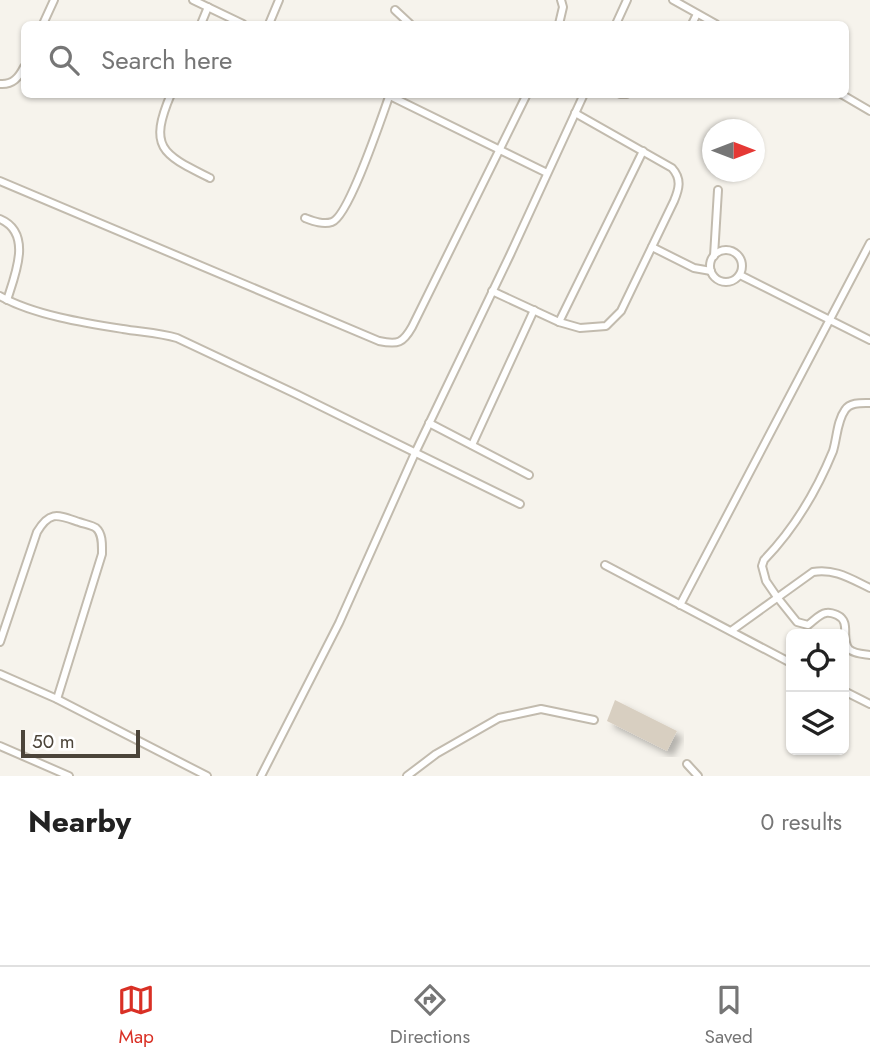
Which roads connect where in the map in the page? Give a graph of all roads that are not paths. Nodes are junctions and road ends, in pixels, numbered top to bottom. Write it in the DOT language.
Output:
graph roads {
  1 [pos="54,0"];
  2 [pos="193,0"];
  3 [pos="279,0"];
  4 [pos="561,0"];
  5 [pos="627,0"];
  6 [pos="673,0"];
  7 [pos="208,8"];
  8 [pos="395,10"];
  9 [pos="697,14"];
  10 [pos="44,21"];
  11 [pos="202,21"];
  12 [pos="236,21"];
  13 [pos="270,21"];
  14 [pos="407,21"];
  15 [pos="560,21"];
  16 [pos="617,21"];
  17 [pos="694,21"];
  18 [pos="710,21"];
  19 [pos="21,72"];
  20 [pos="0,84"];
  21 [pos="169,98"];
  22 [pos="388,98"];
  23 [pos="395,98"];
  24 [pos="525,98"];
  25 [pos="582,98"];
  26 [pos="848,98"];
  27 [pos="870,110"];
  28 [pos="575,113"];
  29 [pos="500,150"];
  30 [pos="643,151"];
  31 [pos="547,173"];
  32 [pos="209,178"];
  33 [pos="0,181"];
  34 [pos="718,190"];
  35 [pos="305,218"];
  36 [pos="0,219"];
  37 [pos="870,243"];
  38 [pos="652,247"];
  39 [pos="714,256"];
  40 [pos="711,271"];
  41 [pos="740,275"];
  42 [pos="492,291"];
  43 [pos="4,298"];
  44 [pos="534,310"];
  45 [pos="831,319"];
  46 [pos="559,322"];
  47 [pos="870,340"];
  48 [pos="870,403"];
  49 [pos="429,422"];
  50 [pos="472,445"];
  51 [pos="415,453"];
  52 [pos="529,475"];
  53 [pos="520,504"];
  54 [pos="605,565"];
  55 [pos="870,588"];
  56 [pos="777,597"];
  57 [pos="680,605"];
  58 [pos="731,631"];
  59 [pos="0,642"];
  60 [pos="870,655"];
  61 [pos="786,660"];
  62 [pos="0,674"];
  63 [pos="846,692"];
  64 [pos="57,699"];
  65 [pos="870,704"];
  66 [pos="594,720"];
  67 [pos="0,746"];
  68 [pos="687,764"];
  69 [pos="69,776"];
  70 [pos="207,776"];
  71 [pos="261,776"];
  72 [pos="407,776"];
  73 [pos="698,776"];
  1 -- 10 [label="lane"];
  2 -- 7 [label="lane"];
  3 -- 13 [label="lane"];
  4 -- 15 [label="lane"];
  5 -- 16 [label="lane"];
  6 -- 9 [label="lane"];
  7 -- 11 [label="lane"];
  7 -- 12 [label="lane"];
  8 -- 14 [label="lane"];
  9 -- 17 [label="lane"];
  9 -- 18 [label="lane"];
  19 -- 20 [label="lane"];
  21 -- 32 [label="lane"];
  22 -- 35 [label="lane"];
  23 -- 29 [label="lane"];
  24 -- 29 [label="lane"];
  25 -- 28 [label="lane"];
  26 -- 27 [label="lane"];
  28 -- 30 [label="lane"];
  28 -- 31 [label="lane"];
  29 -- 31 [label="lane"];
  29 -- 33 [label="lane"];
  30 -- 38 [label="lane"];
  30 -- 46 [label="lane"];
  31 -- 42 [label="lane"];
  34 -- 39 [label="lane"];
  36 -- 43 [label="lane"];
  37 -- 45 [label="lane"];
  38 -- 40 [label="lane"];
  38 -- 46 [label="lane"];
  39 -- 40 [label="lane"];
  39 -- 41 [label="lane"];
  40 -- 41 [label="lane"];
  41 -- 45 [label="lane"];
  42 -- 44 [label="lane"];
  42 -- 49 [label="lane"];
  43 -- 51 [label="lane"];
  44 -- 46 [label="lane"];
  44 -- 50 [label="lane"];
  45 -- 47 [label="lane"];
  45 -- 57 [label="lane"];
  48 -- 56 [label="lane"];
  49 -- 50 [label="lane"];
  49 -- 51 [label="lane"];
  50 -- 52 [label="lane"];
  51 -- 53 [label="lane"];
  51 -- 71 [label="lane"];
  54 -- 57 [label="lane"];
  55 -- 56 [label="lane"];
  56 -- 58 [label="lane"];
  56 -- 60 [label="lane"];
  57 -- 58 [label="lane"];
  58 -- 61 [label="lane"];
  59 -- 64 [label="lane"];
  62 -- 64 [label="lane"];
  63 -- 65 [label="lane"];
  64 -- 70 [label="lane"];
  66 -- 72 [label="lane"];
  67 -- 69 [label="lane"];
  68 -- 73 [label="lane"];
}
